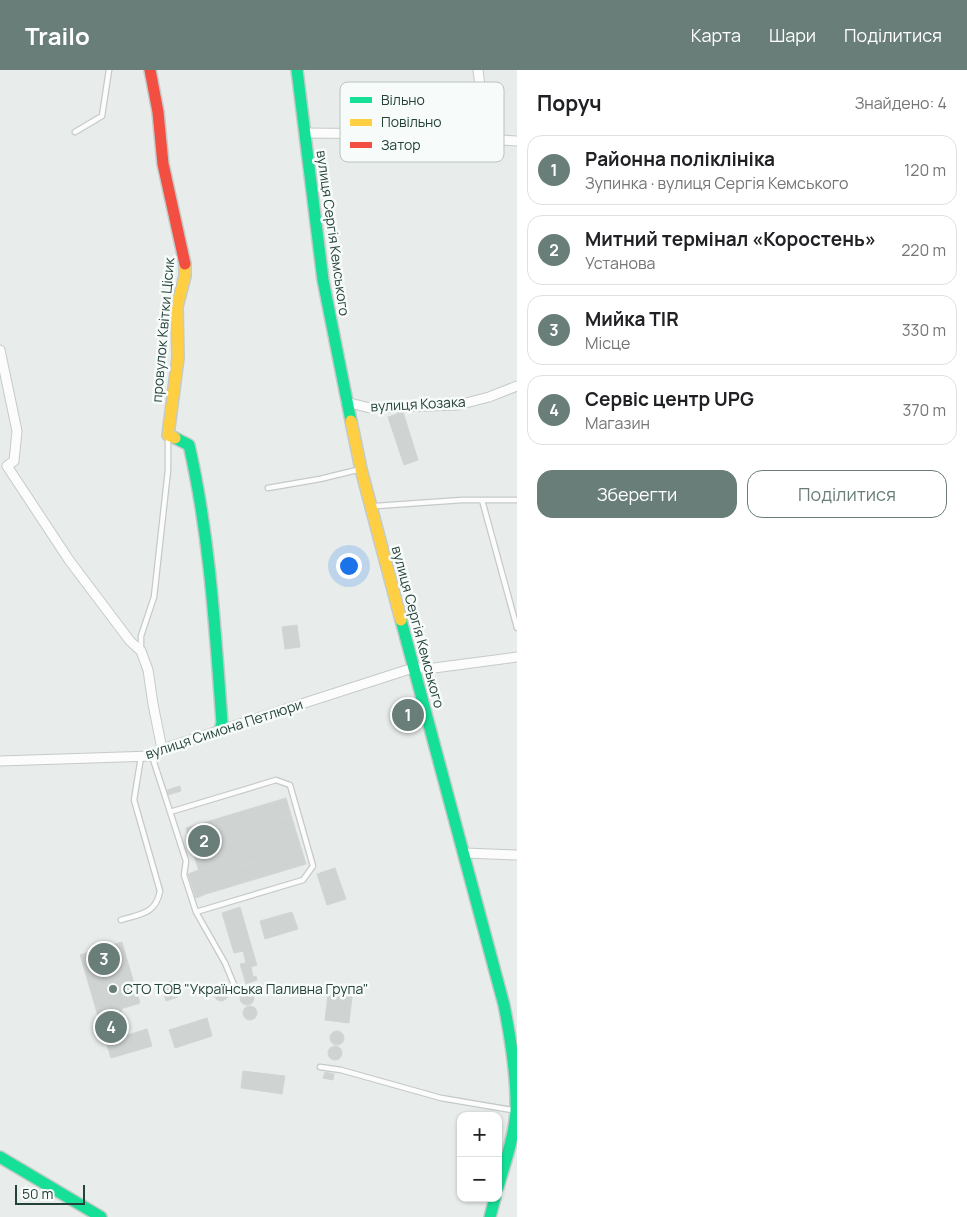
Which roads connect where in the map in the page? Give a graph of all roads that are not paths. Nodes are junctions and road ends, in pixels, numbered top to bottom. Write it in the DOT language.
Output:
graph roads {
  1 [pos="109,70"];
  2 [pos="150,70"];
  3 [pos="297,70"];
  4 [pos="75,132"];
  5 [pos="304,134"];
  6 [pos="340,134"];
  7 [pos="504,140"];
  8 [pos="517,141"];
  9 [pos="0,350"];
  10 [pos="517,386"];
  11 [pos="346,402"];
  12 [pos="168,435"];
  13 [pos="4,465"];
  14 [pos="361,469"];
  15 [pos="268,488"];
  16 [pos="482,500"];
  17 [pos="517,500"];
  18 [pos="371,507"];
  19 [pos="517,628"];
  20 [pos="141,651"];
  21 [pos="517,657"];
  22 [pos="414,668"];
  23 [pos="220,730"];
  24 [pos="162,749"];
  25 [pos="152,756"];
  26 [pos="142,757"];
  27 [pos="0,760"];
  28 [pos="170,812"];
  29 [pos="464,853"];
  30 [pos="517,855"];
  31 [pos="196,912"];
  32 [pos="121,920"];
  33 [pos="235,987"];
  34 [pos="320,1067"];
  35 [pos="516,1111"];
  36 [pos="515,1134"];
  37 [pos="0,1157"];
  38 [pos="502,1175"];
  39 [pos="494,1202"];
  40 [pos="101,1217"];
  41 [pos="490,1217"];
  1 -- 4 [label="lane"];
  2 -- 12 [label="main road, провулок Квітки Цісик"];
  3 -- 5 [label="main road, вулиця Сергія Кемського"];
  5 -- 6 [label="street"];
  5 -- 11 [label="main road, вулиця Сергія Кемського"];
  7 -- 8 [label="street"];
  9 -- 13 [label="street"];
  10 -- 11 [label="street, вулиця Козака"];
  11 -- 14 [label="main road, вулиця Сергія Кемського"];
  12 -- 20 [label="lane"];
  12 -- 23 [label="main road"];
  13 -- 20 [label="street"];
  14 -- 15 [label="lane"];
  14 -- 18 [label="main road, вулиця Сергія Кемського"];
  16 -- 17 [label="lane"];
  16 -- 18 [label="lane"];
  16 -- 19 [label="lane"];
  18 -- 22 [label="main road, вулиця Сергія Кемського"];
  20 -- 24 [label="street"];
  21 -- 22 [label="street, вулиця Симона Петлюри"];
  22 -- 23 [label="street, вулиця Симона Петлюри"];
  22 -- 29 [label="main road, вулиця Сергія Кемського"];
  23 -- 24 [label="street, вулиця Симона Петлюри"];
  24 -- 25 [label="street, вулиця Симона Петлюри"];
  25 -- 26 [label="street, вулиця Симона Петлюри"];
  25 -- 28 [label="lane"];
  26 -- 27 [label="street, вулиця Симона Петлюри"];
  26 -- 32 [label="lane"];
  28 -- 31 [label="lane"];
  28 -- 31 [label="lane"];
  29 -- 30 [label="street"];
  29 -- 35 [label="main road, вулиця Сергія Кемського"];
  31 -- 33 [label="lane"];
  34 -- 35 [label="lane"];
  35 -- 36 [label="main road, вулиця Сергія Кемського"];
  36 -- 38 [label="main road, вулиця Сергія Кемського"];
  37 -- 40 [label="main road"];
  39 -- 41 [label="main road"];
}
